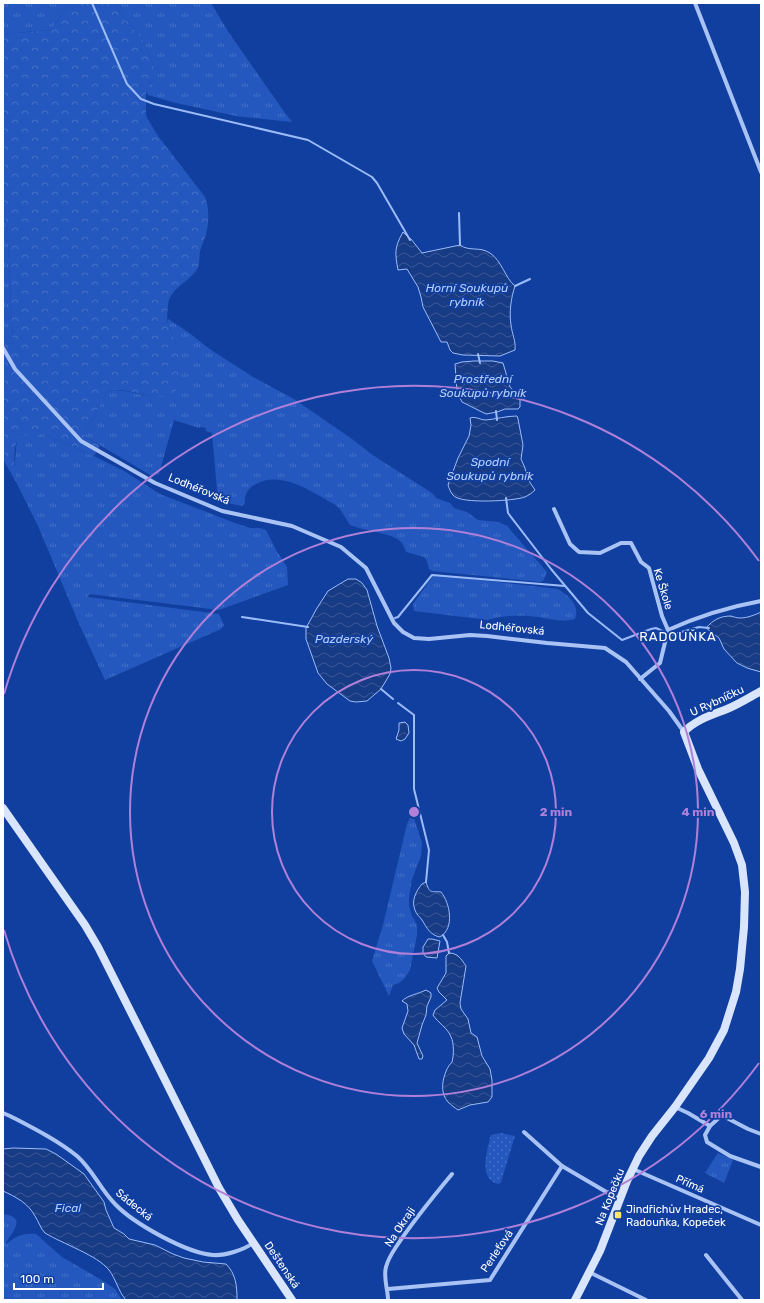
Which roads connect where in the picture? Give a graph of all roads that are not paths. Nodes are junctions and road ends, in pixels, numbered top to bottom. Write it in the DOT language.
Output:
graph roads {
  1 [pos="695,3"];
  2 [pos="761,172"];
  3 [pos="3,348"];
  4 [pos="554,509"];
  5 [pos="761,602"];
  6 [pos="668,630"];
  7 [pos="640,679"];
  8 [pos="761,691"];
  9 [pos="684,732"];
  10 [pos="3,808"];
  11 [pos="742,865"];
  12 [pos="675,1107"];
  13 [pos="3,1113"];
  14 [pos="710,1126"];
  15 [pos="524,1132"];
  16 [pos="761,1134"];
  17 [pos="562,1166"];
  18 [pos="761,1167"];
  19 [pos="633,1169"];
  20 [pos="452,1174"];
  21 [pos="620,1200"];
  22 [pos="761,1225"];
  23 [pos="253,1242"];
  24 [pos="706,1255"];
  25 [pos="590,1272"];
  26 [pos="388,1289"];
  27 [pos="292,1300"];
  28 [pos="388,1300"];
  29 [pos="575,1300"];
  30 [pos="646,1300"];
  31 [pos="742,1300"];
  1 -- 2 [label="street"];
  3 -- 7 [label="street, Lodhéřovská"];
  4 -- 6 [label="street, Ke Škole"];
  5 -- 6 [label="street"];
  6 -- 7 [label="street"];
  7 -- 9 [label="street, Lodhéřovská"];
  8 -- 9 [label="street, U Rybníčku"];
  9 -- 11 [label="street, Lodhéřovská"];
  10 -- 23 [label="street, Deštenská"];
  11 -- 12 [label="street, Na Kopečku"];
  12 -- 14 [label="street"];
  12 -- 19 [label="street, Na Kopečku"];
  13 -- 23 [label="street, Sádecká"];
  14 -- 16 [label="street"];
  14 -- 18 [label="street"];
  15 -- 17 [label="street"];
  17 -- 21 [label="street"];
  17 -- 26 [label="street, Perleťová"];
  19 -- 21 [label="street, Na Kopečku"];
  19 -- 22 [label="street, Přímá"];
  20 -- 26 [label="street, Na Okraji"];
  21 -- 25 [label="street, Na Kopečku"];
  23 -- 27 [label="street, Deštenská"];
  24 -- 31 [label="street"];
  25 -- 29 [label="street, Na Kopečku"];
  25 -- 30 [label="street"];
  26 -- 28 [label="street, Na Okraji"];
}
